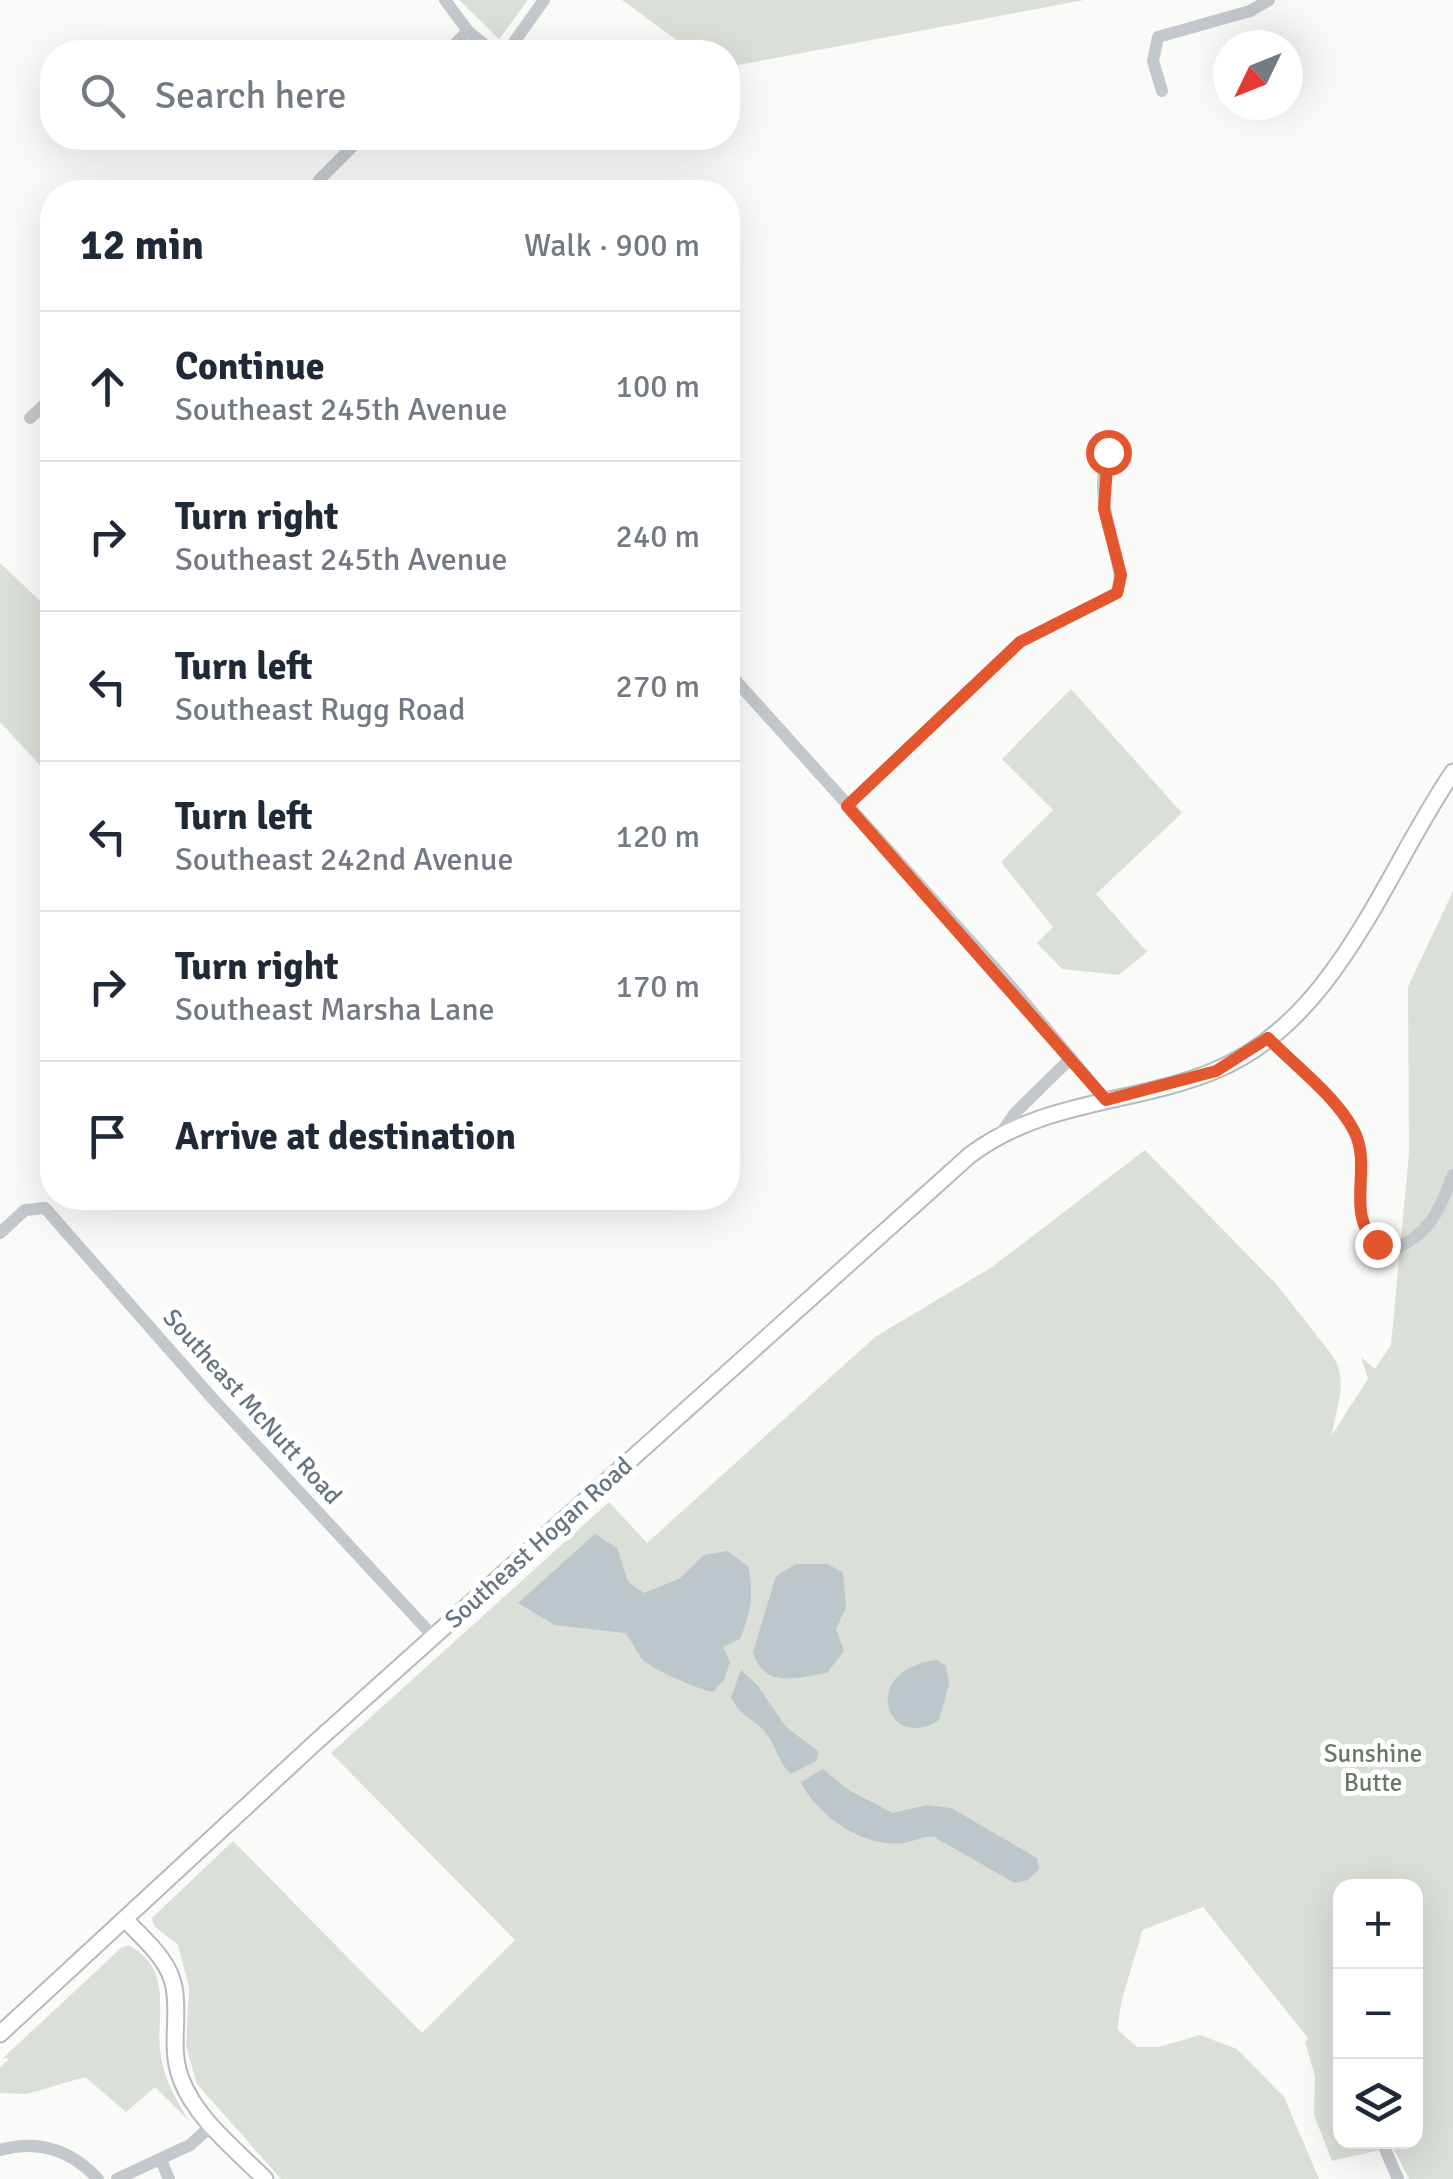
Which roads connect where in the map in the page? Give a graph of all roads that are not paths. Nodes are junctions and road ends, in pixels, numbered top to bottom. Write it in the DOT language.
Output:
graph roads {
  1 [pos="445,0"];
  2 [pos="544,0"];
  3 [pos="1269,0"];
  4 [pos="468,31"];
  5 [pos="459,40"];
  6 [pos="479,40"];
  7 [pos="516,40"];
  8 [pos="1162,91"];
  9 [pos="350,150"];
  10 [pos="319,180"];
  11 [pos="40,409"];
  12 [pos="30,418"];
  13 [pos="1114,442"];
  14 [pos="740,686"];
  15 [pos="1453,772"];
  16 [pos="847,806"];
  17 [pos="1268,1038"];
  18 [pos="1069,1060"];
  19 [pos="1106,1100"];
  20 [pos="999,1136"];
  21 [pos="1453,1175"];
  22 [pos="40,1205"];
  23 [pos="45,1210"];
  24 [pos="0,1234"];
  25 [pos="433,1636"];
  26 [pos="125,1919"];
  27 [pos="0,2034"];
  28 [pos="212,2125"];
  29 [pos="1386,2149"];
  30 [pos="0,2150"];
  31 [pos="161,2160"];
  32 [pos="98,2179"];
  33 [pos="117,2179"];
  34 [pos="169,2179"];
  35 [pos="265,2179"];
  36 [pos="1398,2179"];
  1 -- 4 [label="street"];
  2 -- 7 [label="street"];
  3 -- 8 [label="street"];
  4 -- 5 [label="street"];
  4 -- 6 [label="street"];
  9 -- 10 [label="street"];
  11 -- 12 [label="street"];
  13 -- 16 [label="street"];
  14 -- 16 [label="street"];
  15 -- 17 [label="main road, Southeast Hogan Road"];
  16 -- 18 [label="street"];
  17 -- 19 [label="main road, Southeast Hogan Road"];
  17 -- 21 [label="street"];
  18 -- 19 [label="street"];
  18 -- 20 [label="street"];
  19 -- 20 [label="main road, Southeast Hogan Road"];
  20 -- 25 [label="main road, Southeast Hogan Road"];
  22 -- 24 [label="street, Southeast McNutt Road"];
  23 -- 25 [label="street, Southeast McNutt Road"];
  25 -- 26 [label="main road, Southeast Hogan Road"];
  26 -- 27 [label="main road, Southeast Hogan Road"];
  26 -- 28 [label="main road"];
  28 -- 31 [label="street"];
  28 -- 35 [label="main road"];
  29 -- 36 [label="street"];
  30 -- 32 [label="street"];
  31 -- 33 [label="street"];
  31 -- 34 [label="street"];
}
